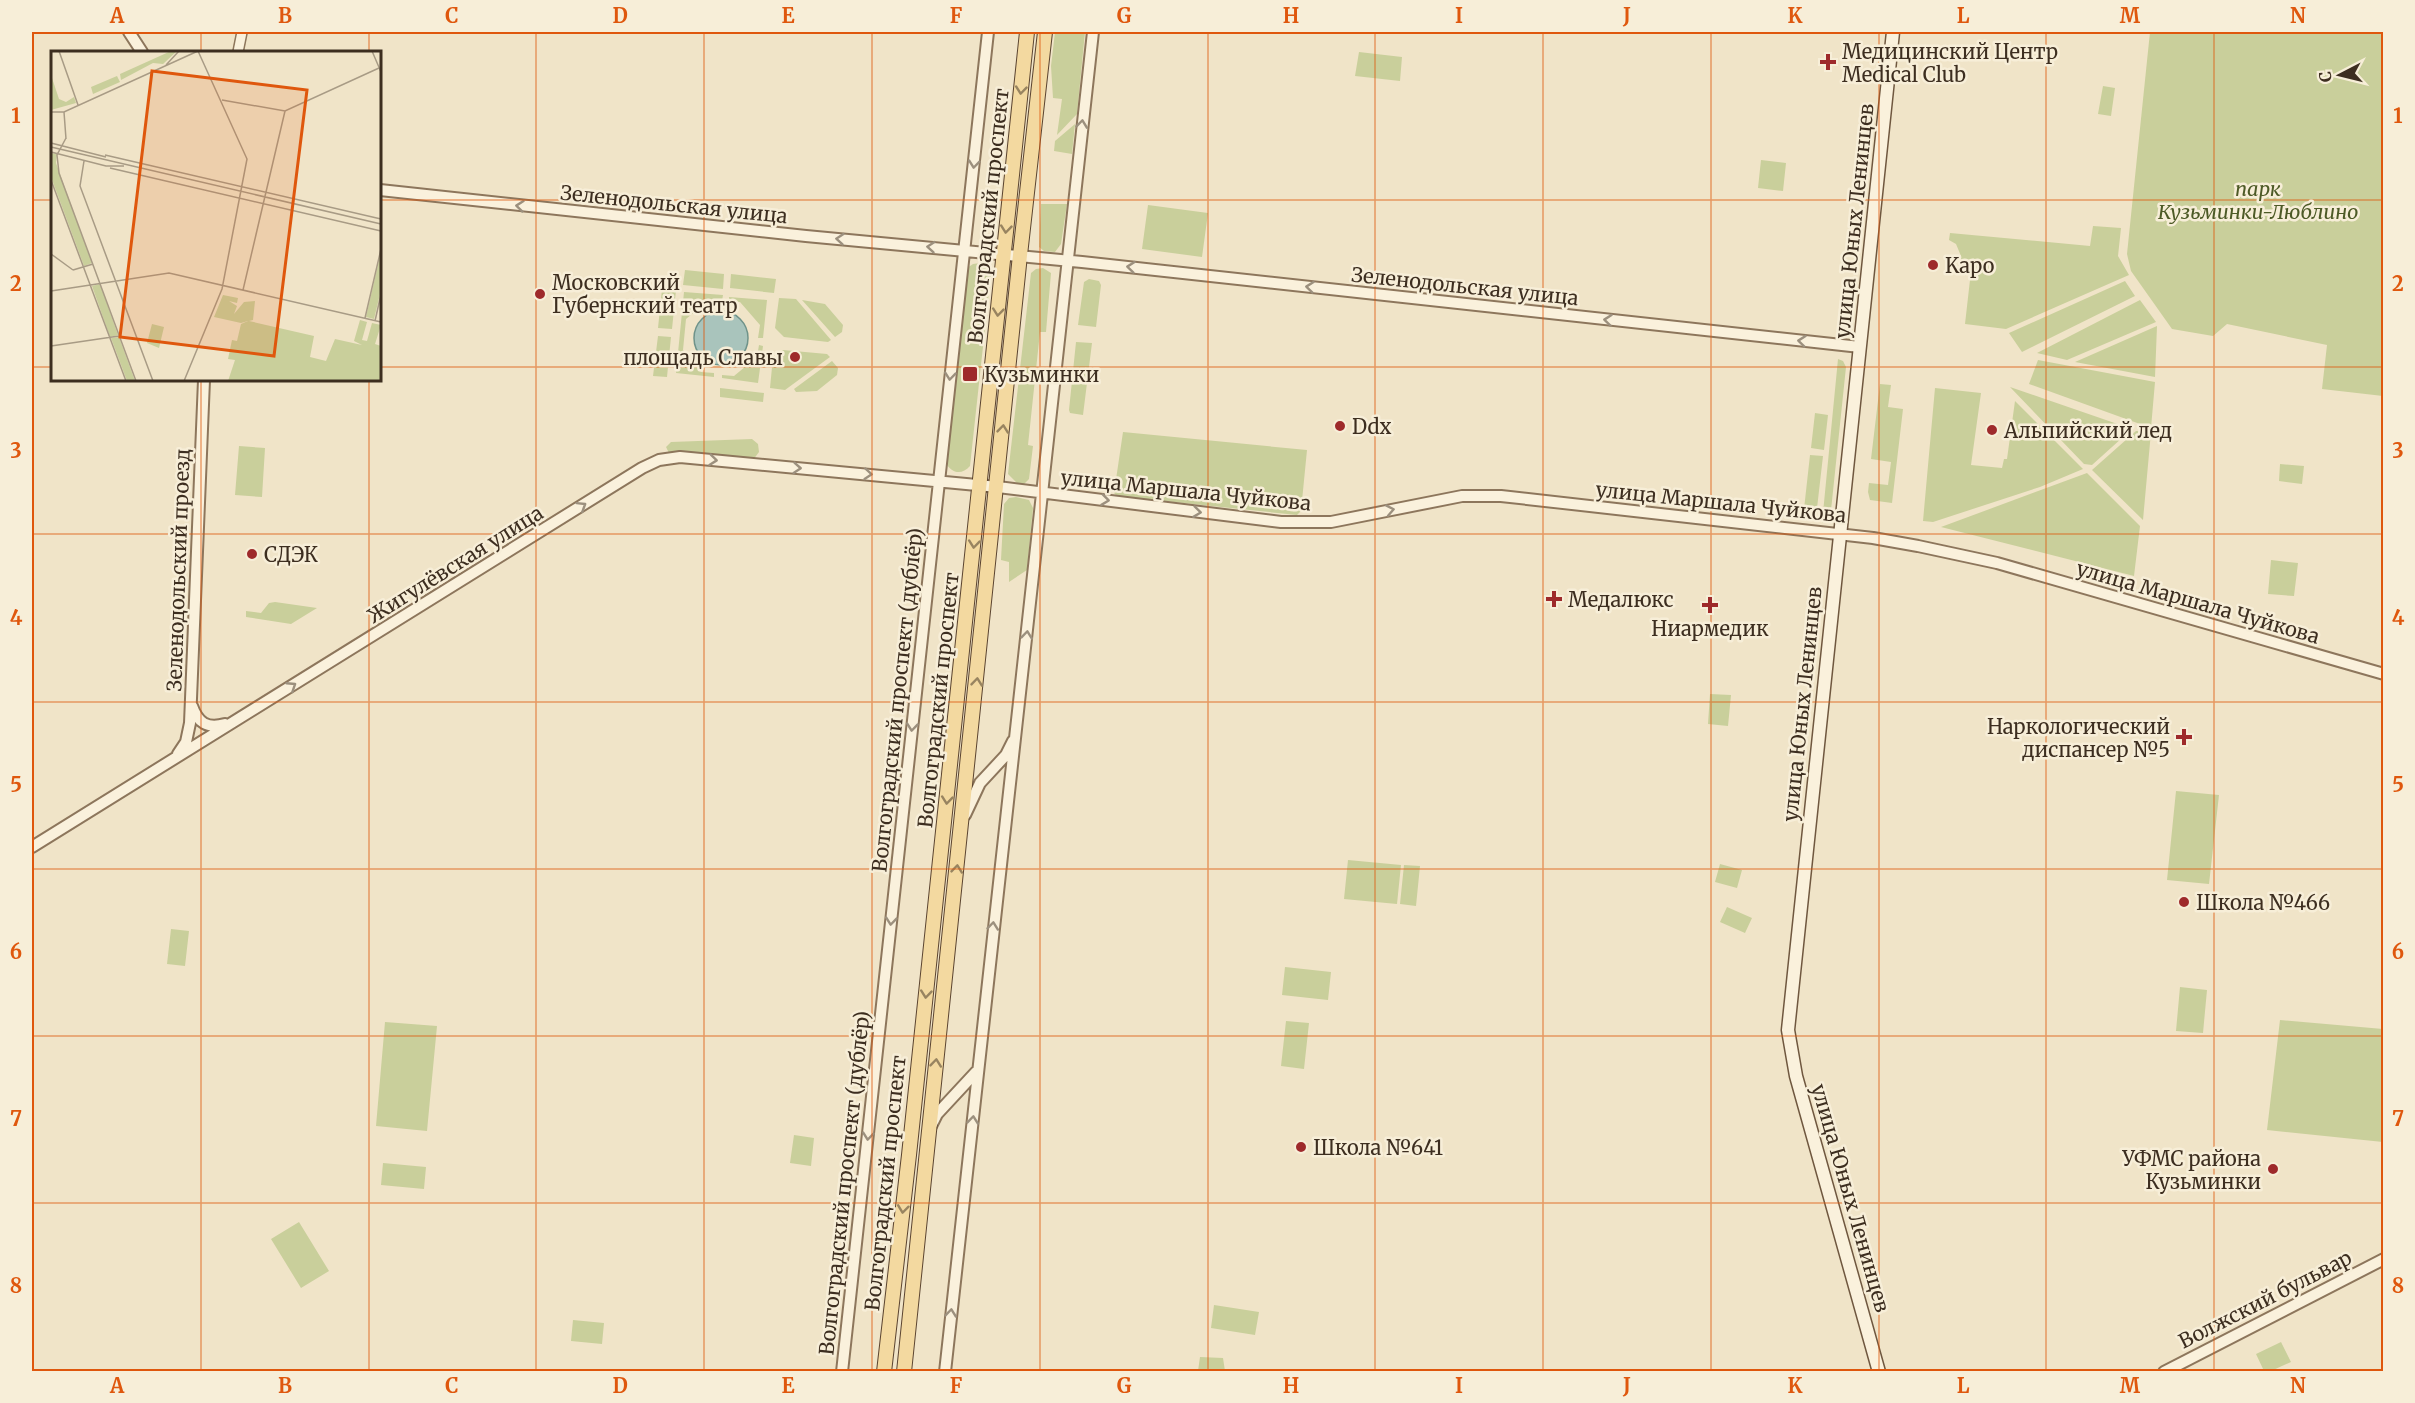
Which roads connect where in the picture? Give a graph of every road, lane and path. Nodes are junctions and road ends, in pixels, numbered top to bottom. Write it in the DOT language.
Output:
graph roads {
  1 [pos="129,32"];
  2 [pos="242,32"];
  3 [pos="988,32"];
  4 [pos="1027,32"];
  5 [pos="1045,32"];
  6 [pos="1093,32"];
  7 [pos="1893,32"];
  8 [pos="141,51"];
  9 [pos="238,51"];
  10 [pos="381,190"];
  11 [pos="964,250"];
  12 [pos="1004,253"];
  13 [pos="1020,255"];
  14 [pos="1066,260"];
  15 [pos="1860,347"];
  16 [pos="204,381"];
  17 [pos="938,481"];
  18 [pos="981,485"];
  19 [pos="998,487"];
  20 [pos="1041,492"];
  21 [pos="1841,534"];
  22 [pos="2384,674"];
  23 [pos="190,702"];
  24 [pos="242,717"];
  25 [pos="1016,735"];
  26 [pos="175,759"];
  27 [pos="962,824"];
  28 [pos="32,847"];
  29 [pos="978,1068"];
  30 [pos="928,1132"];
  31 [pos="2384,1259"];
  32 [pos="842,1371"];
  33 [pos="884,1371"];
  34 [pos="904,1371"];
  35 [pos="945,1371"];
  36 [pos="1879,1371"];
  37 [pos="2164,1371"];
  1 -- 8 [label="street"];
  2 -- 9 [label="street"];
  3 -- 11 [label="street, Волгоградский проспект (дублёр), one-way"];
  4 -- 12 [label="main road, Волгоградский проспект, one-way"];
  5 -- 13 [label="main road, Волгоградский проспект"];
  14 -- 6 [label="street, one-way"];
  7 -- 15 [label="main road, улица Юных Ленинцев"];
  11 -- 10 [label="street, Зеленодольская улица, one-way"];
  11 -- 12 [label="street, Зеленодольская улица"];
  11 -- 17 [label="street, Волгоградский проспект (дублёр), one-way"];
  12 -- 13 [label="street, Зеленодольская улица"];
  12 -- 18 [label="main road, Волгоградский проспект, one-way"];
  13 -- 14 [label="street, Зеленодольская улица"];
  19 -- 13 [label="main road, Волгоградский проспект, one-way"];
  15 -- 14 [label="street, Зеленодольская улица, one-way"];
  14 -- 20 [label="street"];
  15 -- 21 [label="main road, улица Юных Ленинцев"];
  16 -- 23 [label="street, Зеленодольский проезд"];
  17 -- 18 [label="street, Жигулёвская улица"];
  24 -- 17 [label="street, Жигулёвская улица, one-way"];
  17 -- 32 [label="street, Волгоградский проспект (дублёр), one-way"];
  18 -- 19 [label="street, Жигулёвская улица"];
  18 -- 33 [label="main road, Волгоградский проспект, one-way"];
  19 -- 20 [label="street, улица Маршала Чуйкова"];
  27 -- 19 [label="main road, Волгоградский проспект, one-way"];
  20 -- 21 [label="street, улица Маршала Чуйкова, one-way"];
  25 -- 20 [label="street, one-way"];
  21 -- 22 [label="street, улица Маршала Чуйкова"];
  21 -- 36 [label="main road, улица Юных Ленинцев"];
  23 -- 24 [label="street"];
  23 -- 26 [label="street, Зеленодольский проезд"];
  24 -- 26 [label="street, Жигулёвская улица"];
  25 -- 27 [label="street"];
  29 -- 25 [label="street, one-way"];
  26 -- 28 [label="street, Жигулёвская улица"];
  30 -- 27 [label="main road, Волгоградский проспект, one-way"];
  29 -- 30 [label="street"];
  35 -- 29 [label="street, one-way"];
  30 -- 34 [label="main road, Волгоградский проспект"];
  31 -- 37 [label="street, Волжский бульвар"];
}
